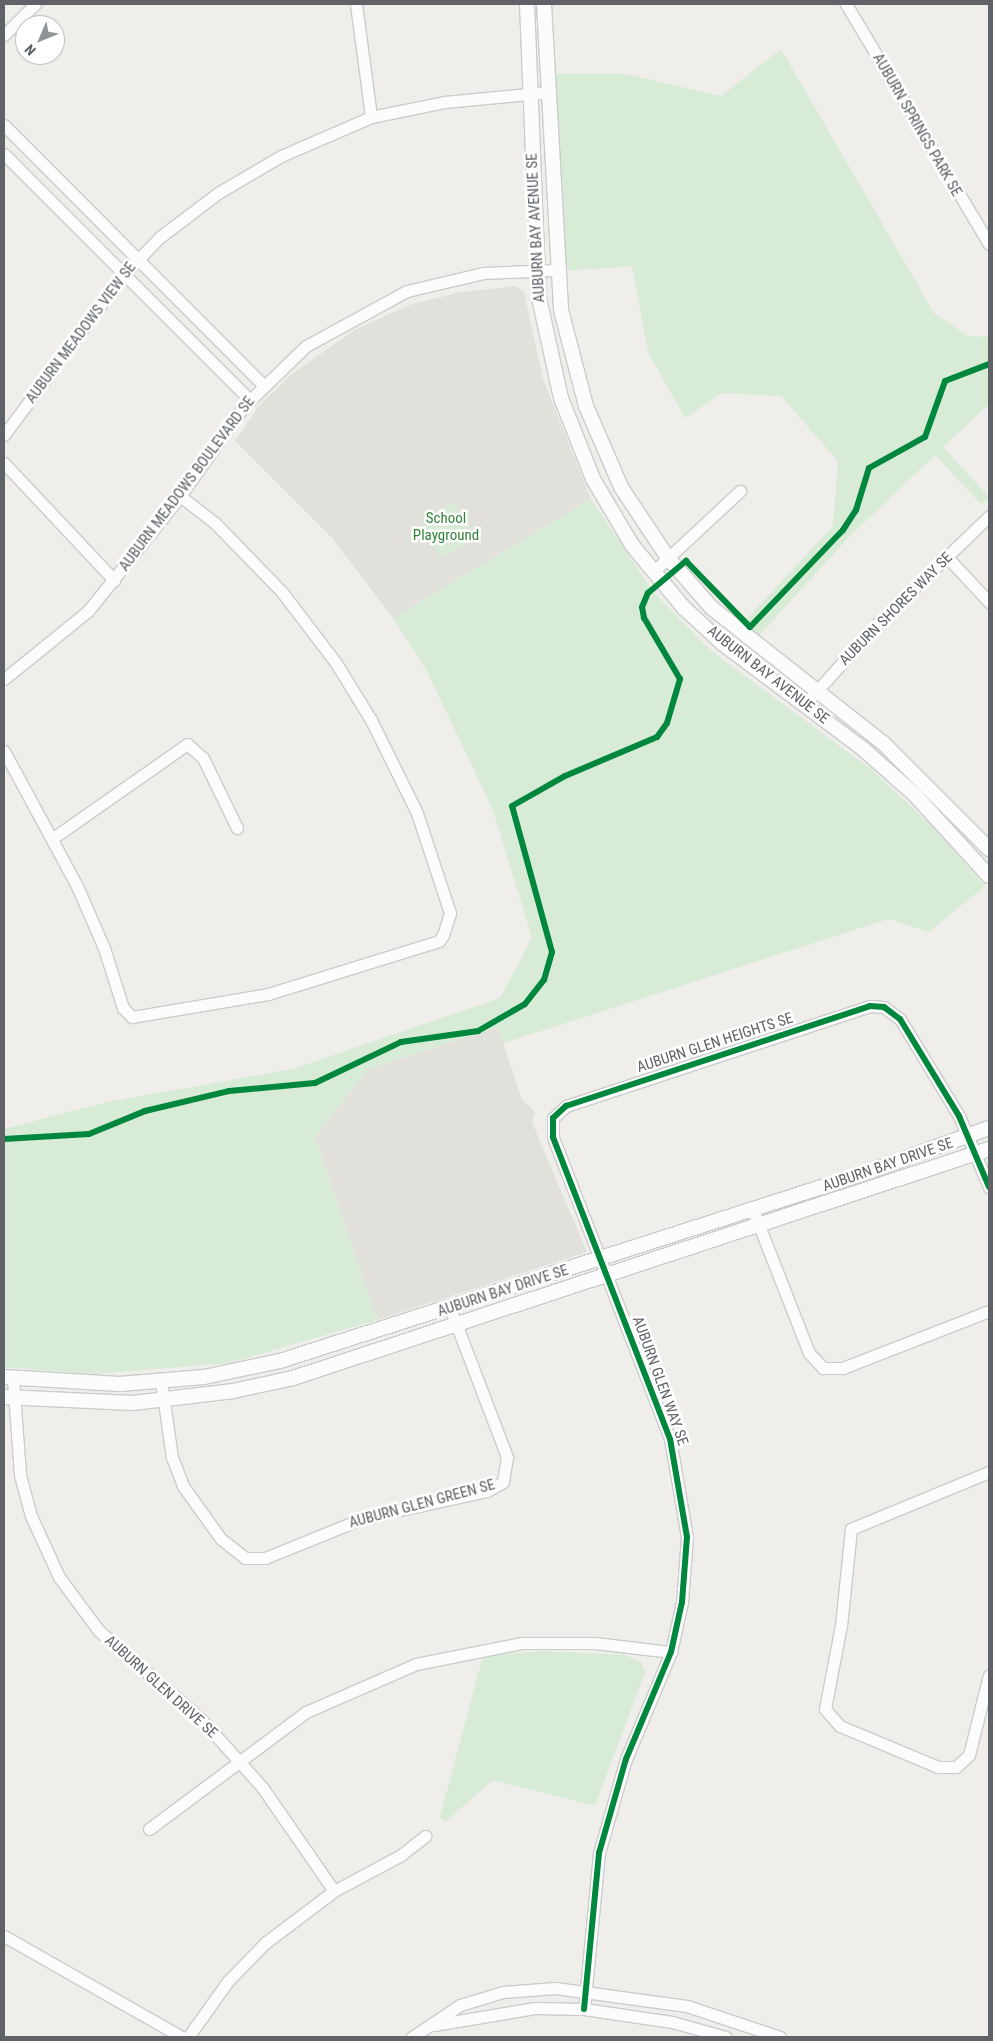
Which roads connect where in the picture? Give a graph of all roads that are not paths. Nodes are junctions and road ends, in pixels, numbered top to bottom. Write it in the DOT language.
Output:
graph roads {
  1 [pos="36,4"];
  2 [pos="356,4"];
  3 [pos="527,4"];
  4 [pos="544,4"];
  5 [pos="846,4"];
  6 [pos="4,36"];
  7 [pos="549,92"];
  8 [pos="529,94"];
  9 [pos="371,117"];
  10 [pos="4,125"];
  11 [pos="4,154"];
  12 [pos="989,244"];
  13 [pos="138,259"];
  14 [pos="555,270"];
  15 [pos="535,271"];
  16 [pos="123,275"];
  17 [pos="263,385"];
  18 [pos="250,400"];
  19 [pos="4,435"];
  20 [pos="4,463"];
  21 [pos="740,491"];
  22 [pos="180,496"];
  23 [pos="989,516"];
  24 [pos="947,557"];
  25 [pos="668,558"];
  26 [pos="653,572"];
  27 [pos="114,580"];
  28 [pos="989,602"];
  29 [pos="4,679"];
  30 [pos="817,691"];
  31 [pos="805,704"];
  32 [pos="4,751"];
  33 [pos="238,828"];
  34 [pos="53,838"];
  35 [pos="989,849"];
  36 [pos="989,876"];
  37 [pos="989,1128"];
  38 [pos="968,1137"];
  39 [pos="983,1152"];
  40 [pos="989,1187"];
  41 [pos="753,1210"];
  42 [pos="760,1228"];
  43 [pos="600,1259"];
  44 [pos="608,1277"];
  45 [pos="450,1308"];
  46 [pos="989,1311"];
  47 [pos="456,1326"];
  48 [pos="8,1378"];
  49 [pos="161,1381"];
  50 [pos="9,1397"];
  51 [pos="163,1400"];
  52 [pos="989,1472"];
  53 [pos="671,1652"];
  54 [pos="989,1675"];
  55 [pos="239,1760"];
  56 [pos="149,1829"];
  57 [pos="425,1836"];
  58 [pos="334,1891"];
  59 [pos="4,1936"];
  60 [pos="585,1990"];
  61 [pos="584,2009"];
  62 [pos="733,2020"];
  63 [pos="433,2025"];
  64 [pos="182,2037"];
  65 [pos="188,2037"];
  66 [pos="412,2037"];
  67 [pos="727,2037"];
  68 [pos="780,2037"];
  1 -- 6 [label="street"];
  2 -- 9 [label="street"];
  3 -- 8 [label="street, AUBURN BAY AVENUE SE"];
  4 -- 7 [label="street, AUBURN BAY AVENUE SE"];
  5 -- 12 [label="street, AUBURN SPRINGS PARK SE"];
  7 -- 8 [label="street, AUBURN MEADOWS VIEW SE"];
  7 -- 14 [label="street, AUBURN BAY AVENUE SE"];
  8 -- 9 [label="street, AUBURN MEADOWS VIEW SE"];
  8 -- 15 [label="street, AUBURN BAY AVENUE SE"];
  9 -- 13 [label="street, AUBURN MEADOWS VIEW SE"];
  10 -- 13 [label="street"];
  11 -- 16 [label="street"];
  13 -- 16 [label="street, AUBURN MEADOWS VIEW SE"];
  13 -- 17 [label="street"];
  14 -- 15 [label="street, AUBURN MEADOWS BOULEVARD SE"];
  14 -- 25 [label="street, AUBURN BAY AVENUE SE"];
  15 -- 17 [label="street, AUBURN MEADOWS BOULEVARD SE"];
  15 -- 26 [label="street, AUBURN BAY AVENUE SE"];
  16 -- 18 [label="street"];
  16 -- 19 [label="street, AUBURN MEADOWS VIEW SE"];
  17 -- 18 [label="street, AUBURN MEADOWS BOULEVARD SE"];
  18 -- 22 [label="street, AUBURN MEADOWS BOULEVARD SE"];
  20 -- 27 [label="street"];
  21 -- 25 [label="street"];
  22 -- 27 [label="street, AUBURN MEADOWS BOULEVARD SE"];
  22 -- 34 [label="street"];
  23 -- 24 [label="street, AUBURN SHORES WAY SE"];
  24 -- 28 [label="street"];
  24 -- 30 [label="street, AUBURN SHORES WAY SE"];
  25 -- 26 [label="street"];
  25 -- 30 [label="street, AUBURN BAY AVENUE SE"];
  26 -- 31 [label="street, AUBURN BAY AVENUE SE"];
  27 -- 29 [label="street, AUBURN MEADOWS BOULEVARD SE"];
  30 -- 31 [label="street, AUBURN SHORES WAY SE"];
  30 -- 35 [label="street, AUBURN BAY AVENUE SE"];
  31 -- 36 [label="street, AUBURN BAY AVENUE SE"];
  32 -- 34 [label="street"];
  33 -- 34 [label="street"];
  37 -- 38 [label="street, AUBURN BAY DRIVE SE"];
  38 -- 39 [label="street, AUBURN GLEN HEIGHTS SE"];
  38 -- 41 [label="street, AUBURN BAY DRIVE SE"];
  38 -- 43 [label="street, AUBURN GLEN HEIGHTS SE"];
  39 -- 40 [label="street, AUBURN GLEN HEIGHTS SE"];
  39 -- 42 [label="street, AUBURN BAY DRIVE SE"];
  41 -- 42 [label="street"];
  41 -- 43 [label="street, AUBURN BAY DRIVE SE"];
  42 -- 44 [label="street, AUBURN BAY DRIVE SE"];
  42 -- 46 [label="street"];
  43 -- 44 [label="street, AUBURN GLEN WAY SE"];
  43 -- 45 [label="street, AUBURN BAY DRIVE SE"];
  44 -- 47 [label="street, AUBURN BAY DRIVE SE"];
  44 -- 53 [label="street, AUBURN GLEN WAY SE"];
  45 -- 47 [label="street, AUBURN GLEN GREEN SE"];
  45 -- 49 [label="street, AUBURN BAY DRIVE SE"];
  47 -- 51 [label="street, AUBURN BAY DRIVE SE"];
  47 -- 51 [label="street, AUBURN GLEN GREEN SE"];
  48 -- 49 [label="street, AUBURN BAY DRIVE SE"];
  48 -- 50 [label="street, AUBURN GLEN DRIVE SE"];
  49 -- 51 [label="street, AUBURN GLEN GREEN SE"];
  50 -- 51 [label="street, AUBURN BAY DRIVE SE"];
  50 -- 55 [label="street, AUBURN GLEN DRIVE SE"];
  52 -- 54 [label="street"];
  53 -- 55 [label="street"];
  53 -- 60 [label="street, AUBURN GLEN WAY SE"];
  55 -- 56 [label="street"];
  55 -- 58 [label="street, AUBURN GLEN DRIVE SE"];
  57 -- 58 [label="street"];
  58 -- 65 [label="street"];
  59 -- 64 [label="street"];
  60 -- 61 [label="street, AUBURN GLEN WAY SE"];
  60 -- 62 [label="street"];
  60 -- 63 [label="street"];
  61 -- 63 [label="street"];
  61 -- 67 [label="street"];
  62 -- 67 [label="street"];
  62 -- 68 [label="street"];
  63 -- 66 [label="street"];
}
